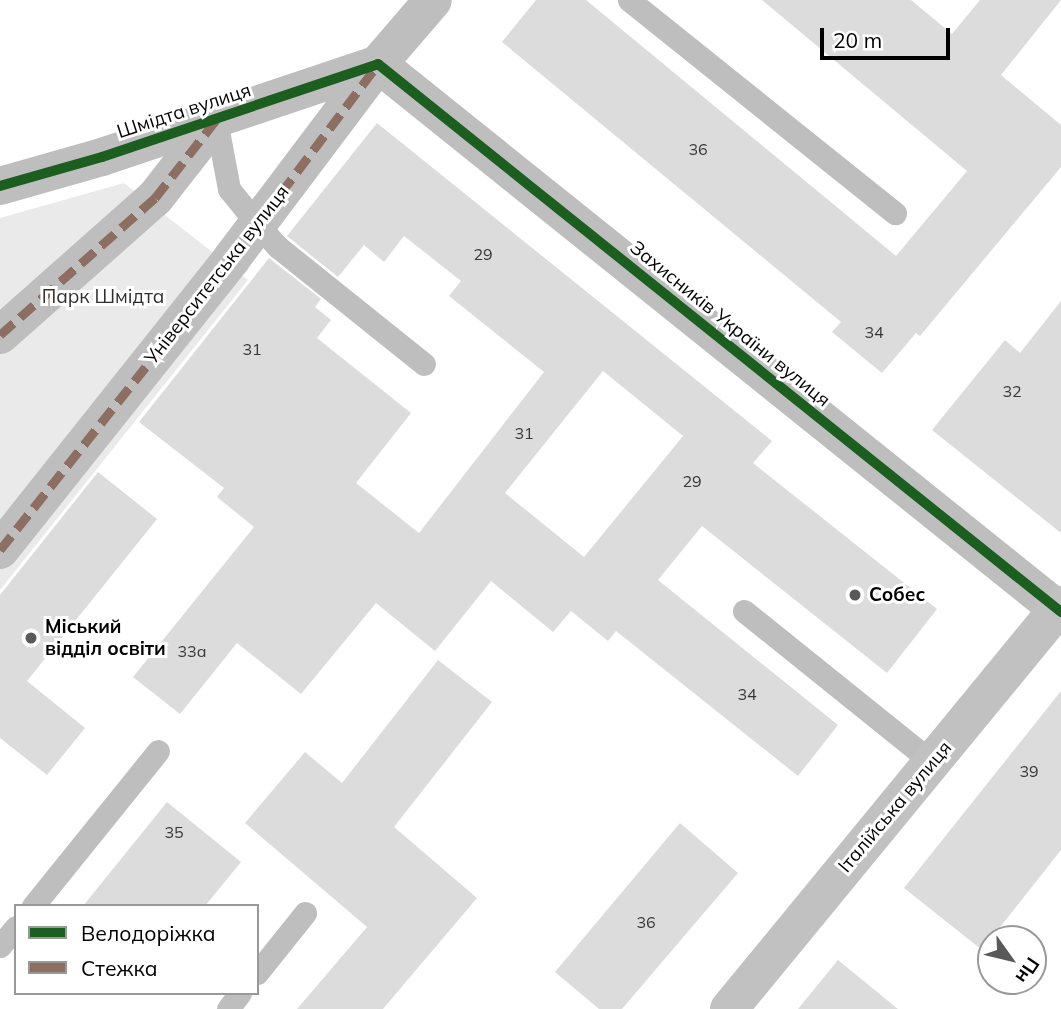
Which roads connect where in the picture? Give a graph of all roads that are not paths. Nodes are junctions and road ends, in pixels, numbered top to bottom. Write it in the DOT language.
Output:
graph roads {
  1 [pos="433,0"];
  2 [pos="629,0"];
  3 [pos="378,64"];
  4 [pos="215,120"];
  5 [pos="0,186"];
  6 [pos="895,213"];
  7 [pos="258,225"];
  8 [pos="0,335"];
  9 [pos="424,364"];
  10 [pos="0,550"];
  11 [pos="1060,609"];
  12 [pos="744,611"];
  13 [pos="158,751"];
  14 [pos="932,762"];
  15 [pos="35,904"];
  16 [pos="305,913"];
  17 [pos="14,929"];
  18 [pos="0,946"];
  19 [pos="259,970"];
  20 [pos="729,1009"];
  1 -- 3 [label="street, Університетська вулиця"];
  2 -- 6 [label="lane"];
  3 -- 4 [label="street, Шмідта вулиця"];
  3 -- 7 [label="street, Університетська вулиця"];
  3 -- 11 [label="street, Захисників України вулиця"];
  4 -- 5 [label="street, Шмідта вулиця"];
  4 -- 7 [label="lane"];
  4 -- 8 [label="street"];
  7 -- 9 [label="lane"];
  7 -- 10 [label="street, Університетська вулиця"];
  11 -- 14 [label="main road, Італійська вулиця"];
  12 -- 14 [label="lane"];
  13 -- 15 [label="lane"];
  14 -- 20 [label="main road, Італійська вулиця"];
  16 -- 19 [label="lane"];
  17 -- 18 [label="lane"];
}
